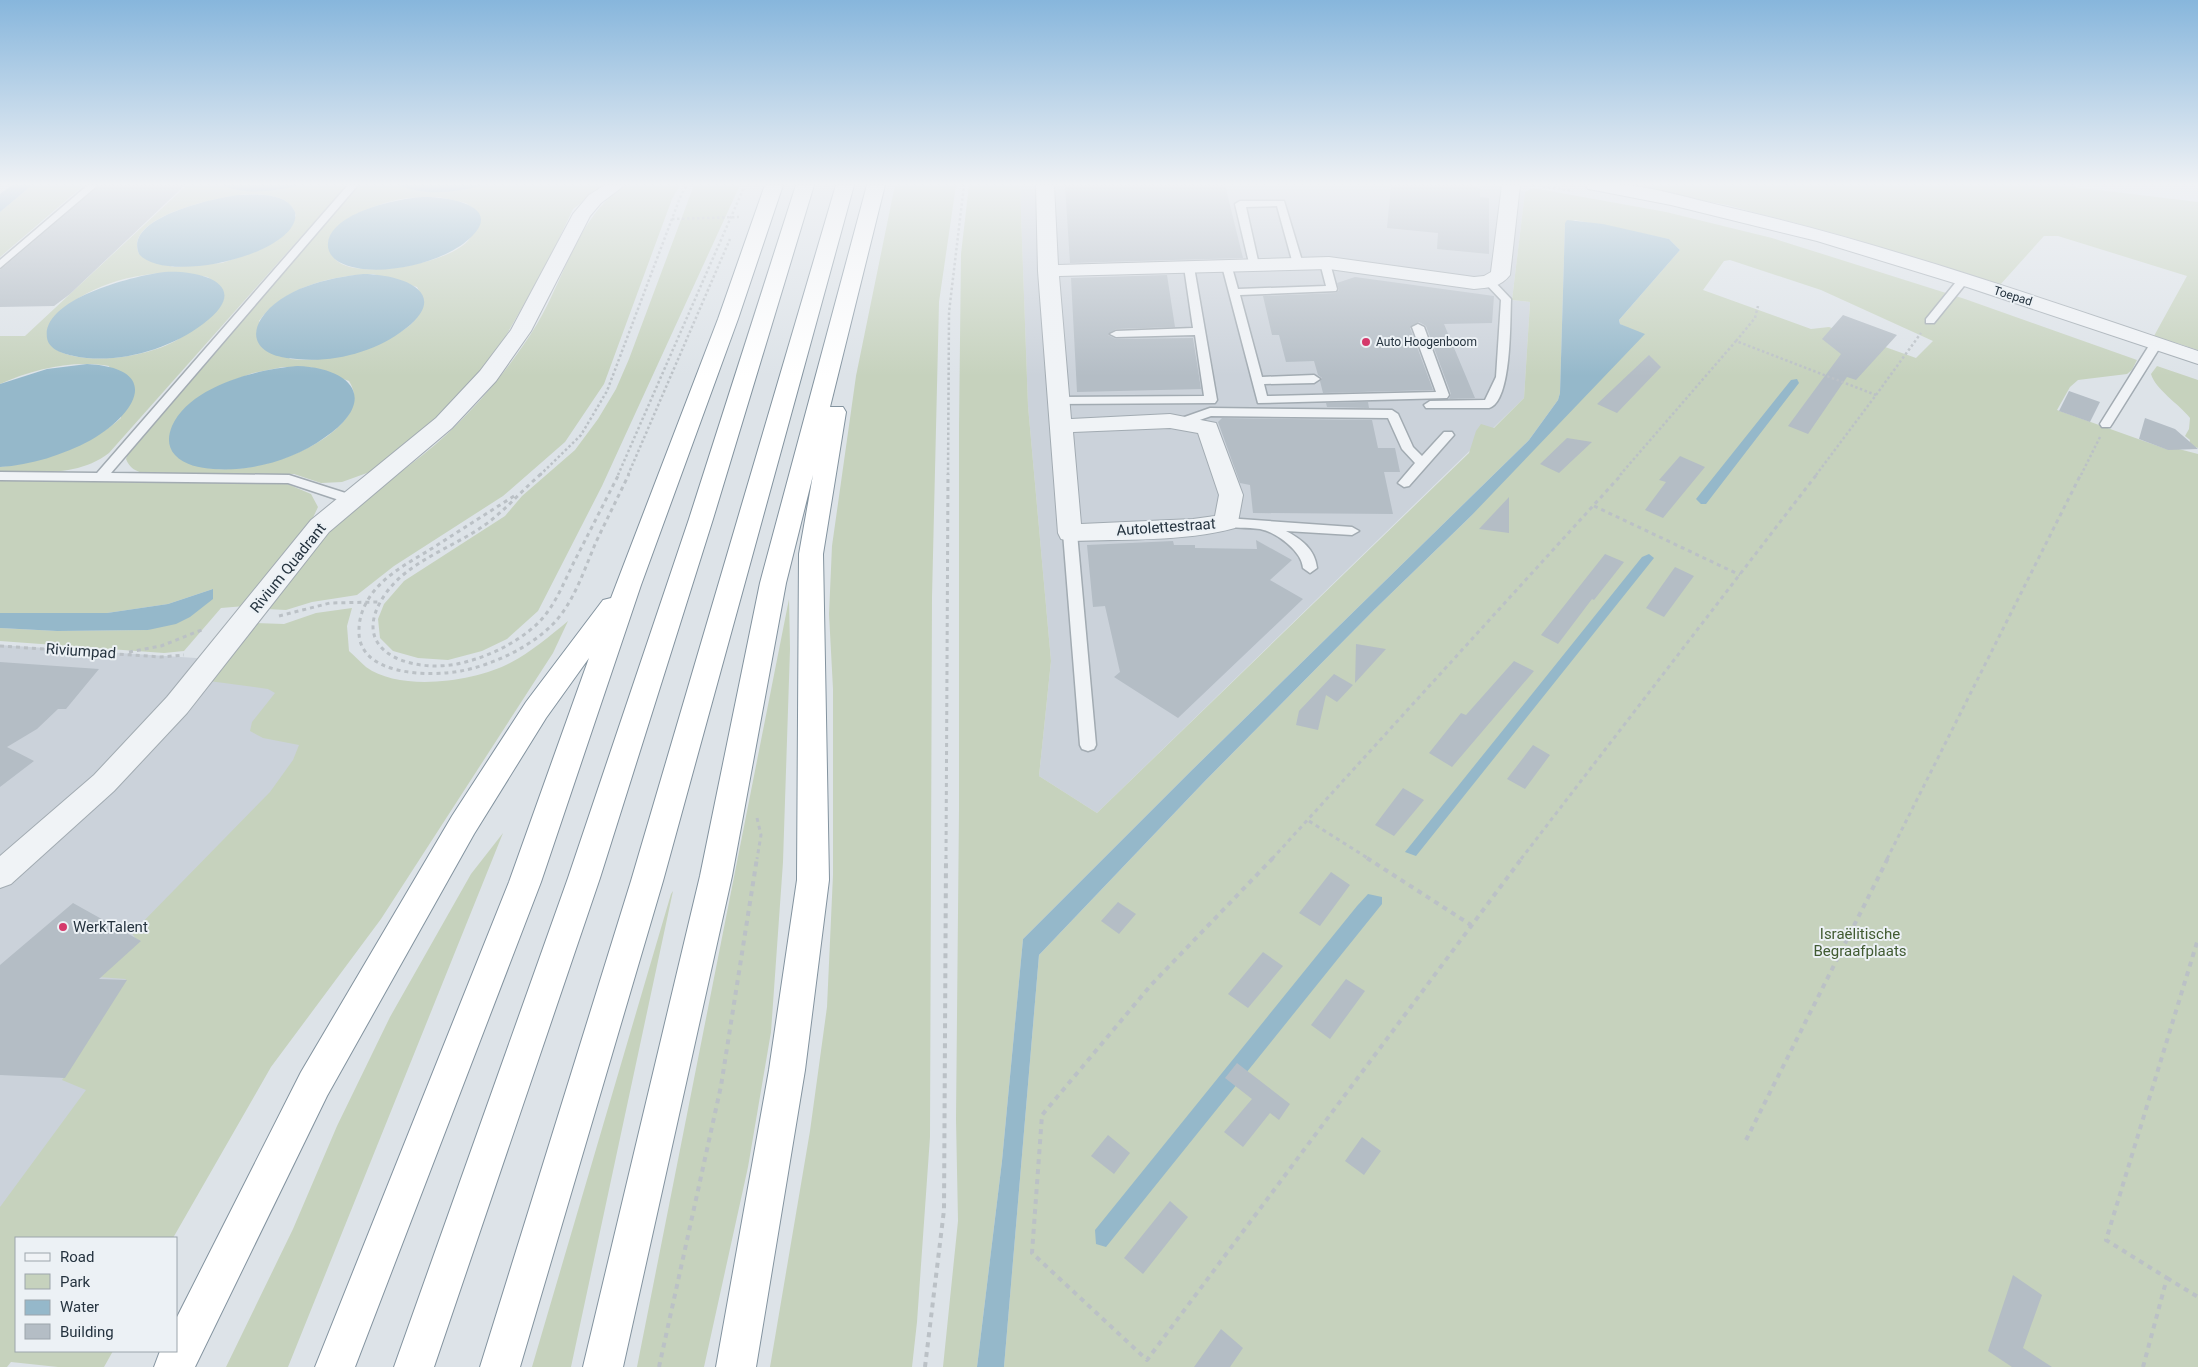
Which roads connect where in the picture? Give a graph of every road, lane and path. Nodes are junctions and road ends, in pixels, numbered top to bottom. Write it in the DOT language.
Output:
graph roads {
  1 [pos="19,249"];
  2 [pos="297,249"];
  3 [pos="564,249"];
  4 [pos="661,249"];
  5 [pos="715,249"];
  6 [pos="726,249"];
  7 [pos="752,249"];
  8 [pos="785,249"];
  9 [pos="827,249"];
  10 [pos="860,249"];
  11 [pos="955,249"];
  12 [pos="1047,249"];
  13 [pos="1250,249"];
  14 [pos="1294,249"];
  15 [pos="1503,249"];
  16 [pos="1867,249"];
  17 [pos="1325,263"];
  18 [pos="1298,264"];
  19 [pos="0,265"];
  20 [pos="1254,265"];
  21 [pos="1227,266"];
  22 [pos="1188,267"];
  23 [pos="1048,271"];
  24 [pos="1964,279"];
  25 [pos="1490,282"];
  26 [pos="1234,292"];
  27 [pos="1758,306"];
  28 [pos="845,310"];
  29 [pos="1930,321"];
  30 [pos="1418,327"];
  31 [pos="1199,332"];
  32 [pos="1116,334"];
  33 [pos="1736,341"];
  34 [pos="2156,344"];
  35 [pos="2198,358"];
  36 [pos="1314,379"];
  37 [pos="1257,381"];
  38 [pos="1876,395"];
  39 [pos="1314,400"];
  40 [pos="1058,401"];
  41 [pos="1180,423"];
  42 [pos="2106,424"];
  43 [pos="1060,426"];
  44 [pos="1448,435"];
  45 [pos="1422,463"];
  46 [pos="102,475"];
  47 [pos="0,476"];
  48 [pos="1404,483"];
  49 [pos="518,493"];
  50 [pos="350,499"];
  51 [pos="1594,506"];
  52 [pos="1226,522"];
  53 [pos="1261,524"];
  54 [pos="1352,530"];
  55 [pos="1070,533"];
  56 [pos="1310,568"];
  57 [pos="1740,574"];
  58 [pos="628,585"];
  59 [pos="209,626"];
  60 [pos="0,646"];
  61 [pos="121,653"];
  62 [pos="161,656"];
  63 [pos="1088,745"];
  64 [pos="756,816"];
  65 [pos="1308,821"];
  66 [pos="0,875"];
  67 [pos="1471,924"];
  68 [pos="2198,939"];
  69 [pos="1746,1140"];
  70 [pos="2167,1278"];
  71 [pos="2198,1297"];
  72 [pos="174,1367"];
  73 [pos="335,1367"];
  74 [pos="414,1367"];
  75 [pos="500,1367"];
  76 [pos="603,1367"];
  77 [pos="659,1367"];
  78 [pos="736,1367"];
  79 [pos="925,1367"];
  80 [pos="2143,1367"];
  1 -- 19 [label="lane"];
  2 -- 46 [label="lane"];
  3 -- 50 [label="street, Rivium Quadrant"];
  4 -- 49 [label="path"];
  5 -- 49 [label="path"];
  6 -- 49 [label="path"];
  7 -- 58 [label="highway"];
  8 -- 74 [label="highway"];
  9 -- 75 [label="highway"];
  10 -- 28 [label="highway"];
  11 -- 79 [label="path"];
  12 -- 23 [label="street"];
  13 -- 20 [label="lane"];
  14 -- 18 [label="lane"];
  15 -- 25 [label="street"];
  16 -- 24 [label="street, Toepad"];
  17 -- 18 [label="street"];
  17 -- 25 [label="street"];
  17 -- 26 [label="lane"];
  18 -- 20 [label="street"];
  20 -- 21 [label="street"];
  21 -- 22 [label="street"];
  21 -- 26 [label="lane"];
  22 -- 23 [label="street"];
  22 -- 31 [label="lane"];
  23 -- 40 [label="street"];
  24 -- 29 [label="lane"];
  24 -- 34 [label="street, Toepad"];
  25 -- 39 [label="lane"];
  26 -- 37 [label="lane"];
  27 -- 33 [label="path"];
  28 -- 76 [label="highway"];
  28 -- 78 [label="highway"];
  29 -- 38 [label="path"];
  30 -- 39 [label="lane"];
  31 -- 32 [label="lane"];
  31 -- 40 [label="lane"];
  33 -- 38 [label="path"];
  33 -- 51 [label="path"];
  34 -- 35 [label="street, Toepad"];
  34 -- 42 [label="lane"];
  36 -- 37 [label="lane"];
  37 -- 39 [label="lane"];
  38 -- 57 [label="path"];
  40 -- 43 [label="street"];
  41 -- 43 [label="street, Autolettestraat"];
  41 -- 45 [label="lane"];
  41 -- 52 [label="street, Autolettestraat"];
  42 -- 69 [label="path"];
  43 -- 55 [label="street"];
  44 -- 45 [label="lane"];
  45 -- 48 [label="lane"];
  46 -- 47 [label="lane"];
  46 -- 50 [label="lane"];
  50 -- 66 [label="street, Rivium Quadrant"];
  51 -- 57 [label="path"];
  51 -- 65 [label="path"];
  52 -- 53 [label="lane"];
  52 -- 55 [label="street, Autolettestraat"];
  53 -- 54 [label="lane"];
  53 -- 56 [label="lane"];
  55 -- 63 [label="lane"];
  57 -- 67 [label="path"];
  58 -- 72 [label="highway"];
  58 -- 73 [label="highway"];
  59 -- 61 [label="path"];
  60 -- 61 [label="path, Riviumpad"];
  61 -- 62 [label="path, Riviumpad"];
  64 -- 77 [label="path"];
  65 -- 67 [label="path"];
  65 -- 67 [label="path"];
  68 -- 70 [label="path"];
  70 -- 71 [label="path"];
  70 -- 80 [label="path"];
}
